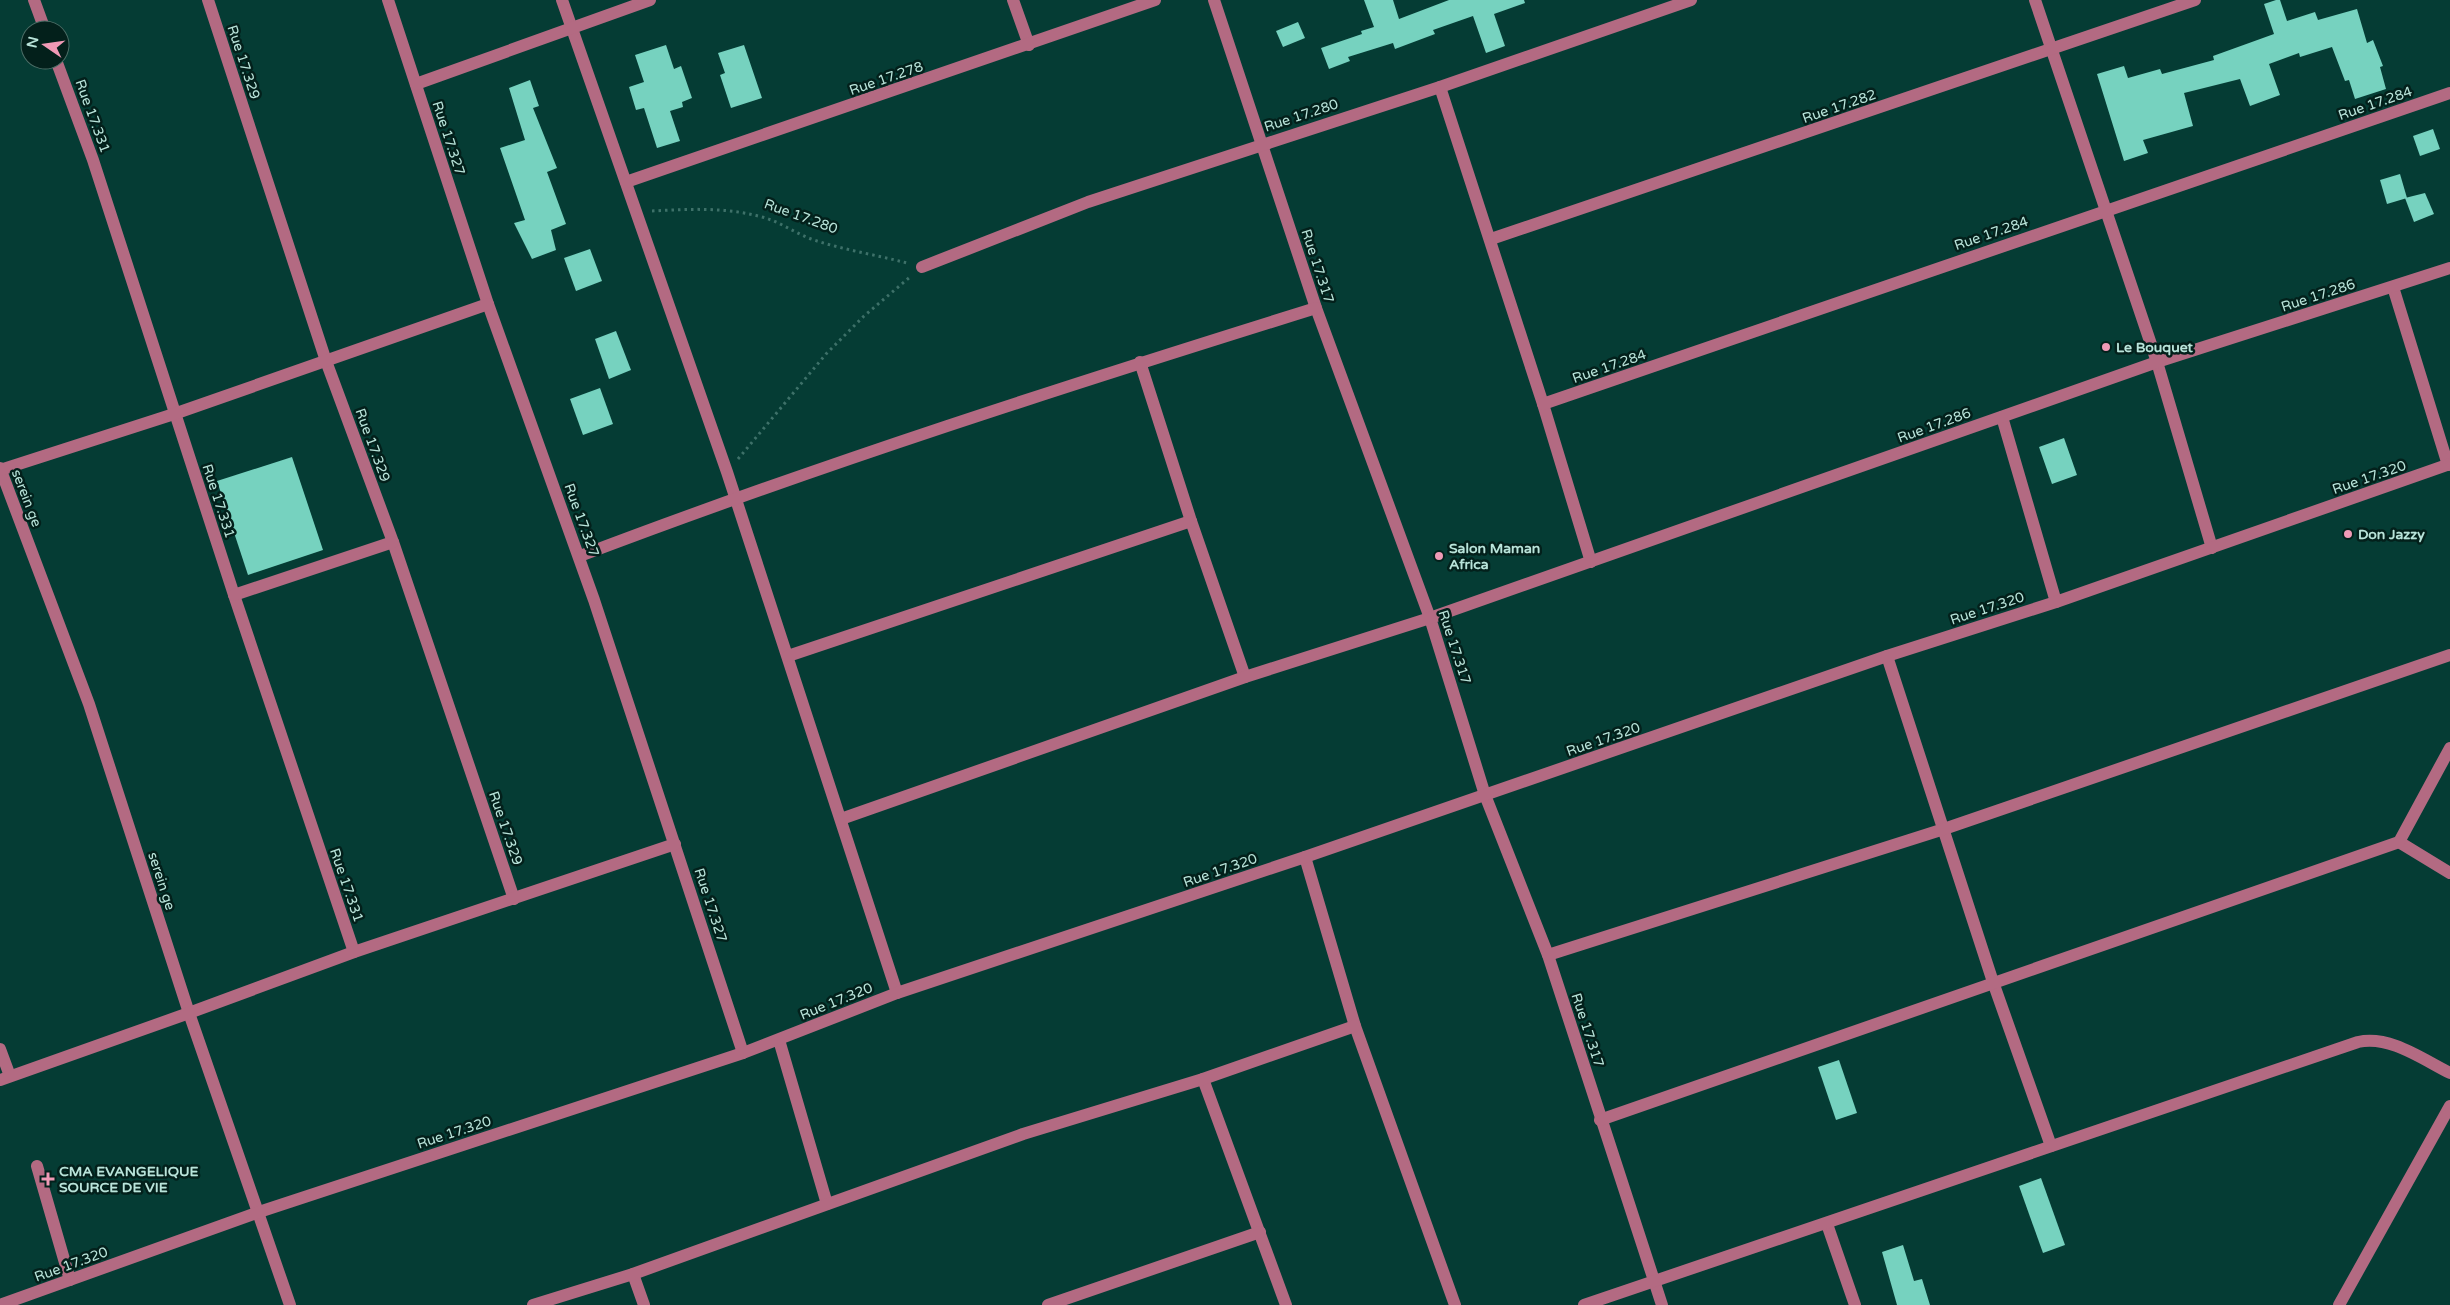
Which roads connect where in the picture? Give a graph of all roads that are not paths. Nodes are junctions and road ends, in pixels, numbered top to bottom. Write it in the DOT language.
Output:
graph roads {
  1 [pos="34,0"];
  2 [pos="208,0"];
  3 [pos="388,0"];
  4 [pos="562,0"];
  5 [pos="650,0"];
  6 [pos="1013,0"];
  7 [pos="1155,0"];
  8 [pos="1214,0"];
  9 [pos="1691,0"];
  10 [pos="2035,0"];
  11 [pos="2195,0"];
  12 [pos="41,20"];
  13 [pos="571,28"];
  14 [pos="1029,45"];
  15 [pos="2051,49"];
  16 [pos="60,70"];
  17 [pos="416,84"];
  18 [pos="1440,86"];
  19 [pos="2450,93"];
  20 [pos="1262,144"];
  21 [pos="626,182"];
  22 [pos="2106,209"];
  23 [pos="1491,239"];
  24 [pos="922,267"];
  25 [pos="2450,268"];
  26 [pos="2393,287"];
  27 [pos="488,304"];
  28 [pos="1316,308"];
  29 [pos="326,361"];
  30 [pos="1140,362"];
  31 [pos="2157,362"];
  32 [pos="1543,404"];
  33 [pos="174,414"];
  34 [pos="2002,417"];
  35 [pos="2449,465"];
  36 [pos="0,469"];
  37 [pos="736,497"];
  38 [pos="1191,521"];
  39 [pos="393,542"];
  40 [pos="2212,548"];
  41 [pos="580,556"];
  42 [pos="1591,562"];
  43 [pos="234,595"];
  44 [pos="2056,602"];
  45 [pos="1430,618"];
  46 [pos="2450,655"];
  47 [pos="788,656"];
  48 [pos="1887,656"];
  49 [pos="1245,676"];
  50 [pos="2450,748"];
  51 [pos="1485,795"];
  52 [pos="841,819"];
  53 [pos="1944,829"];
  54 [pos="2399,842"];
  55 [pos="675,844"];
  56 [pos="1305,857"];
  57 [pos="2450,873"];
  58 [pos="514,898"];
  59 [pos="354,952"];
  60 [pos="1548,956"];
  61 [pos="1994,982"];
  62 [pos="897,994"];
  63 [pos="189,1014"];
  64 [pos="1355,1026"];
  65 [pos="779,1040"];
  66 [pos="0,1048"];
  67 [pos="743,1053"];
  68 [pos="2450,1073"];
  69 [pos="5,1078"];
  70 [pos="1203,1079"];
  71 [pos="2450,1106"];
  72 [pos="1600,1120"];
  73 [pos="2052,1146"];
  74 [pos="37,1166"];
  75 [pos="827,1204"];
  76 [pos="259,1212"];
  77 [pos="1827,1224"];
  78 [pos="1260,1232"];
  79 [pos="633,1274"];
  80 [pos="70,1280"];
  81 [pos="1655,1281"];
  82 [pos="0,1304"];
  83 [pos="290,1305"];
  84 [pos="534,1305"];
  85 [pos="644,1305"];
  86 [pos="1048,1305"];
  87 [pos="1286,1305"];
  88 [pos="1455,1305"];
  89 [pos="1584,1305"];
  90 [pos="1662,1305"];
  91 [pos="1855,1305"];
  92 [pos="2339,1305"];
  1 -- 12 [label="street"];
  2 -- 29 [label="street, Rue 17.329"];
  3 -- 17 [label="street, Rue 17.327"];
  4 -- 13 [label="street"];
  5 -- 13 [label="street"];
  6 -- 14 [label="street"];
  7 -- 14 [label="street, Rue 17.278"];
  8 -- 20 [label="street, Rue 17.317"];
  9 -- 18 [label="street, Rue 17.280"];
  10 -- 15 [label="street"];
  11 -- 15 [label="street, Rue 17.282"];
  13 -- 17 [label="street"];
  13 -- 21 [label="street"];
  14 -- 21 [label="street, Rue 17.278"];
  15 -- 22 [label="street"];
  15 -- 23 [label="street, Rue 17.282"];
  16 -- 33 [label="street, Rue 17.331"];
  17 -- 27 [label="street, Rue 17.327"];
  18 -- 20 [label="street, Rue 17.280"];
  18 -- 23 [label="street"];
  19 -- 22 [label="street, Rue 17.284"];
  20 -- 24 [label="street, Rue 17.280"];
  20 -- 28 [label="street, Rue 17.317"];
  21 -- 37 [label="street"];
  22 -- 31 [label="street"];
  22 -- 32 [label="street, Rue 17.284"];
  23 -- 32 [label="street"];
  25 -- 26 [label="street, Rue 17.286"];
  26 -- 31 [label="street, Rue 17.286"];
  26 -- 35 [label="street"];
  27 -- 29 [label="street"];
  27 -- 41 [label="street, Rue 17.327"];
  28 -- 30 [label="street"];
  28 -- 45 [label="street, Rue 17.317"];
  29 -- 33 [label="street"];
  29 -- 39 [label="street, Rue 17.329"];
  30 -- 37 [label="street"];
  30 -- 38 [label="street"];
  31 -- 34 [label="street, Rue 17.286"];
  31 -- 40 [label="street"];
  32 -- 42 [label="street"];
  33 -- 36 [label="street"];
  33 -- 43 [label="street, Rue 17.331"];
  34 -- 42 [label="street, Rue 17.286"];
  34 -- 44 [label="street"];
  35 -- 40 [label="street, Rue 17.320"];
  36 -- 63 [label="street, serein ge"];
  37 -- 41 [label="street"];
  37 -- 47 [label="street"];
  38 -- 47 [label="street"];
  38 -- 49 [label="street"];
  39 -- 43 [label="street"];
  39 -- 58 [label="street, Rue 17.329"];
  40 -- 44 [label="street, Rue 17.320"];
  41 -- 55 [label="street, Rue 17.327"];
  42 -- 45 [label="street, Rue 17.286"];
  43 -- 59 [label="street, Rue 17.331"];
  44 -- 48 [label="street, Rue 17.320"];
  45 -- 49 [label="street, Rue 17.286"];
  45 -- 51 [label="street, Rue 17.317"];
  46 -- 53 [label="street"];
  47 -- 52 [label="street"];
  48 -- 51 [label="street, Rue 17.320"];
  48 -- 53 [label="street"];
  49 -- 52 [label="street, Rue 17.286"];
  50 -- 54 [label="street"];
  51 -- 56 [label="street, Rue 17.320"];
  51 -- 60 [label="street, Rue 17.317"];
  52 -- 62 [label="street"];
  53 -- 60 [label="street"];
  53 -- 61 [label="street"];
  54 -- 57 [label="street"];
  54 -- 61 [label="street"];
  55 -- 58 [label="street"];
  55 -- 67 [label="street, Rue 17.327"];
  56 -- 62 [label="street, Rue 17.320"];
  56 -- 64 [label="street"];
  58 -- 59 [label="street"];
  59 -- 63 [label="street"];
  60 -- 72 [label="street, Rue 17.317"];
  61 -- 72 [label="street"];
  61 -- 73 [label="street"];
  62 -- 65 [label="street, Rue 17.320"];
  63 -- 69 [label="street"];
  63 -- 76 [label="street, serein ge"];
  64 -- 70 [label="street"];
  64 -- 88 [label="street"];
  65 -- 67 [label="street, Rue 17.320"];
  65 -- 75 [label="street"];
  66 -- 69 [label="street"];
  67 -- 76 [label="street, Rue 17.320"];
  68 -- 73 [label="street"];
  70 -- 75 [label="street"];
  70 -- 78 [label="street"];
  71 -- 92 [label="street"];
  72 -- 81 [label="street, Rue 17.317"];
  73 -- 77 [label="street"];
  74 -- 80 [label="street"];
  75 -- 79 [label="street"];
  76 -- 80 [label="street, Rue 17.320"];
  76 -- 83 [label="street, serein ge"];
  77 -- 81 [label="street"];
  77 -- 91 [label="street"];
  78 -- 86 [label="street"];
  78 -- 87 [label="street"];
  79 -- 84 [label="street"];
  79 -- 85 [label="street"];
  80 -- 82 [label="street, Rue 17.320"];
  81 -- 89 [label="street"];
  81 -- 90 [label="street, Rue 17.317"];
}
